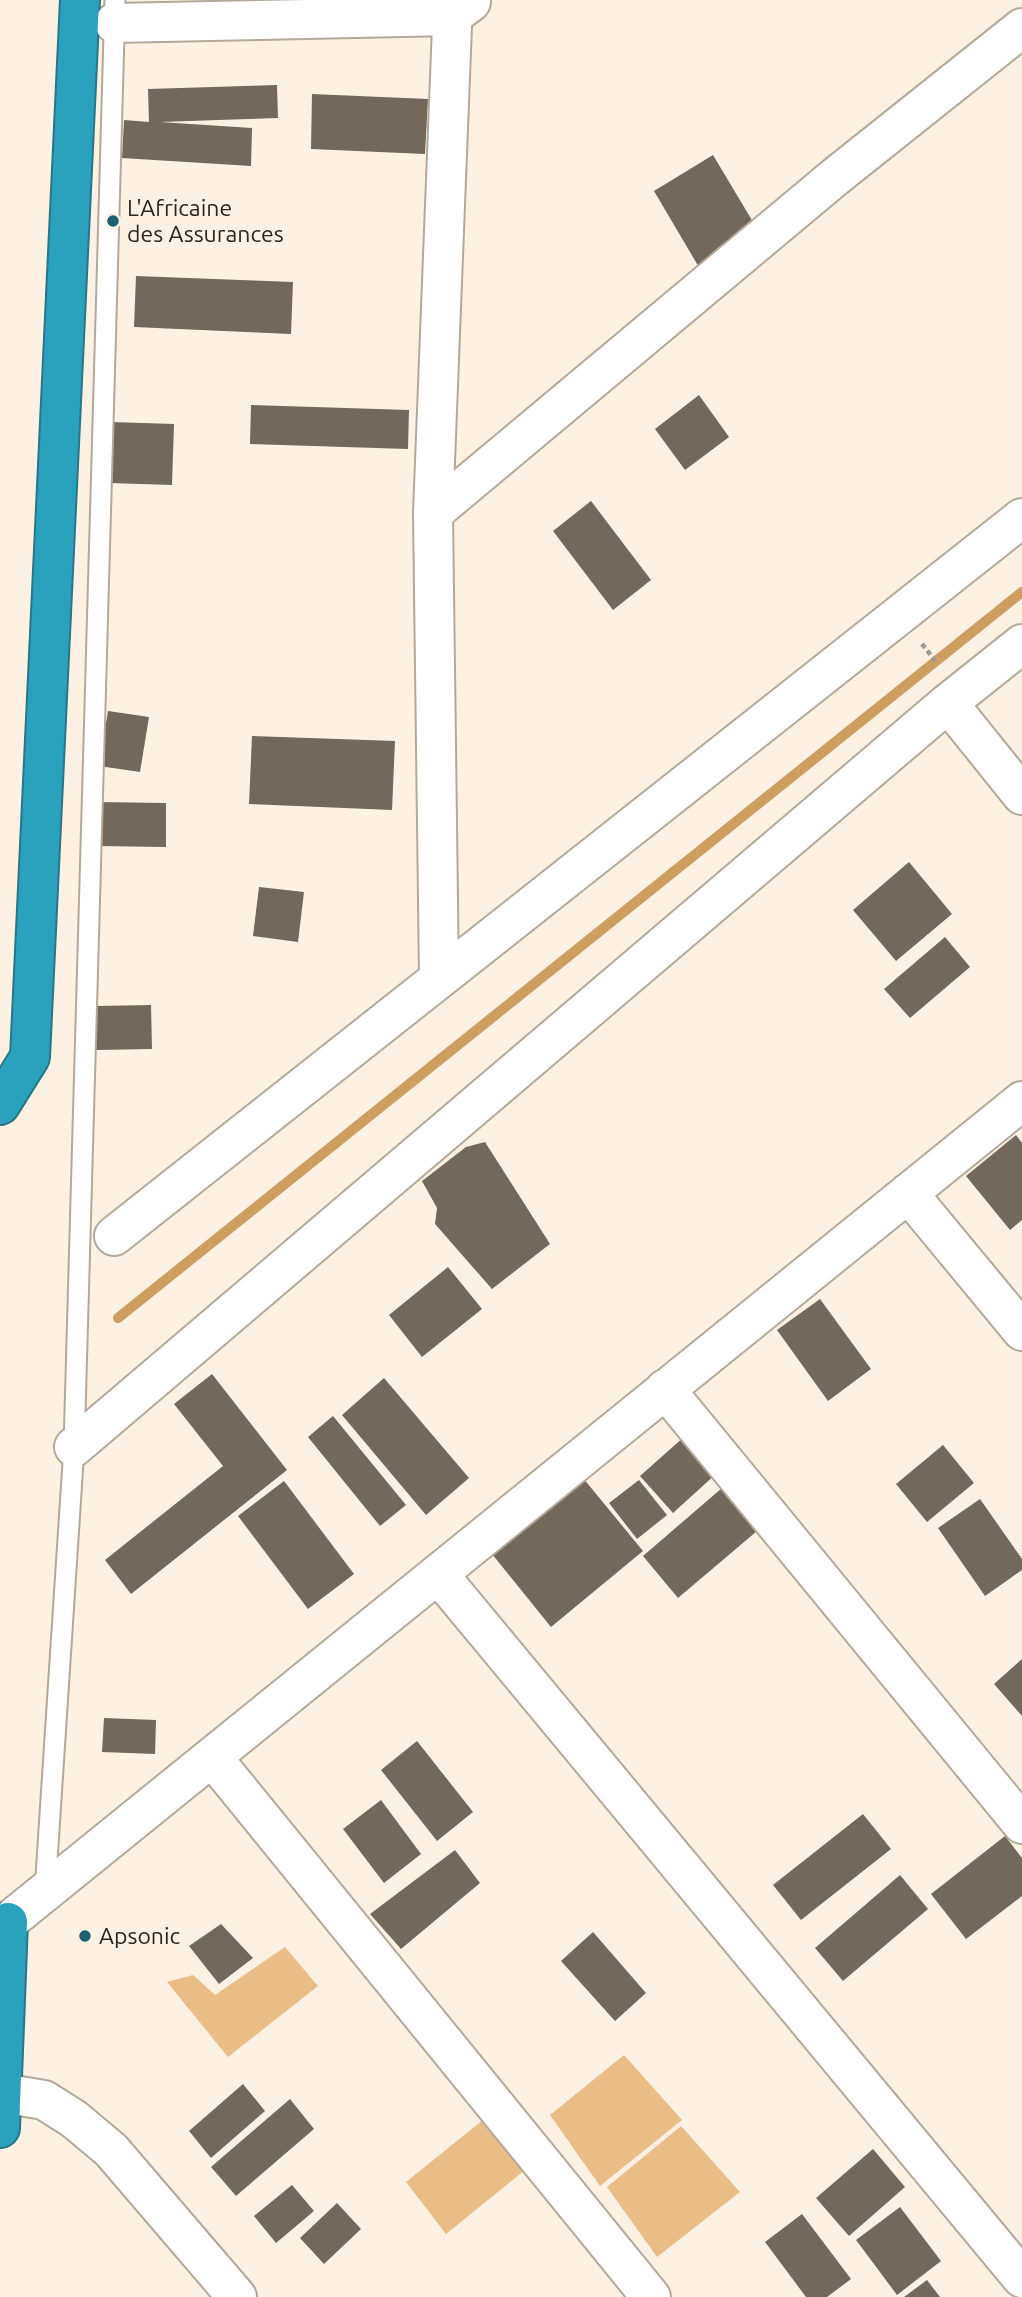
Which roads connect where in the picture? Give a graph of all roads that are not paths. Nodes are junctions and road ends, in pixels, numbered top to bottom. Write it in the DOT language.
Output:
graph roads {
  1 [pos="79,0"];
  2 [pos="460,5"];
  3 [pos="115,12"];
  4 [pos="1022,28"];
  5 [pos="433,513"];
  6 [pos="1022,518"];
  7 [pos="1022,644"];
  8 [pos="947,688"];
  9 [pos="1022,795"];
  10 [pos="439,978"];
  11 [pos="1022,1101"];
  12 [pos="0,1105"];
  13 [pos="908,1193"];
  14 [pos="114,1236"];
  15 [pos="1022,1331"];
  16 [pos="665,1390"];
  17 [pos="74,1447"];
  18 [pos="438,1574"];
  19 [pos="212,1757"];
  20 [pos="1022,1824"];
  21 [pos="45,1892"];
  22 [pos="8,1922"];
  23 [pos="1,2110"];
  24 [pos="1022,2278"];
  25 [pos="237,2297"];
  26 [pos="651,2297"];
  1 -- 12 [label="highway"];
  2 -- 3 [label="street"];
  2 -- 5 [label="street"];
  3 -- 17 [label="lane"];
  4 -- 5 [label="street"];
  5 -- 10 [label="street"];
  6 -- 10 [label="street"];
  7 -- 8 [label="street"];
  8 -- 9 [label="street"];
  8 -- 17 [label="street"];
  10 -- 14 [label="street"];
  11 -- 13 [label="street"];
  13 -- 15 [label="street"];
  13 -- 16 [label="street"];
  16 -- 18 [label="street"];
  16 -- 20 [label="street"];
  17 -- 21 [label="lane"];
  18 -- 19 [label="street"];
  18 -- 24 [label="street"];
  19 -- 21 [label="street"];
  19 -- 26 [label="street"];
  21 -- 22 [label="street"];
  22 -- 23 [label="highway"];
  23 -- 25 [label="street"];
}
